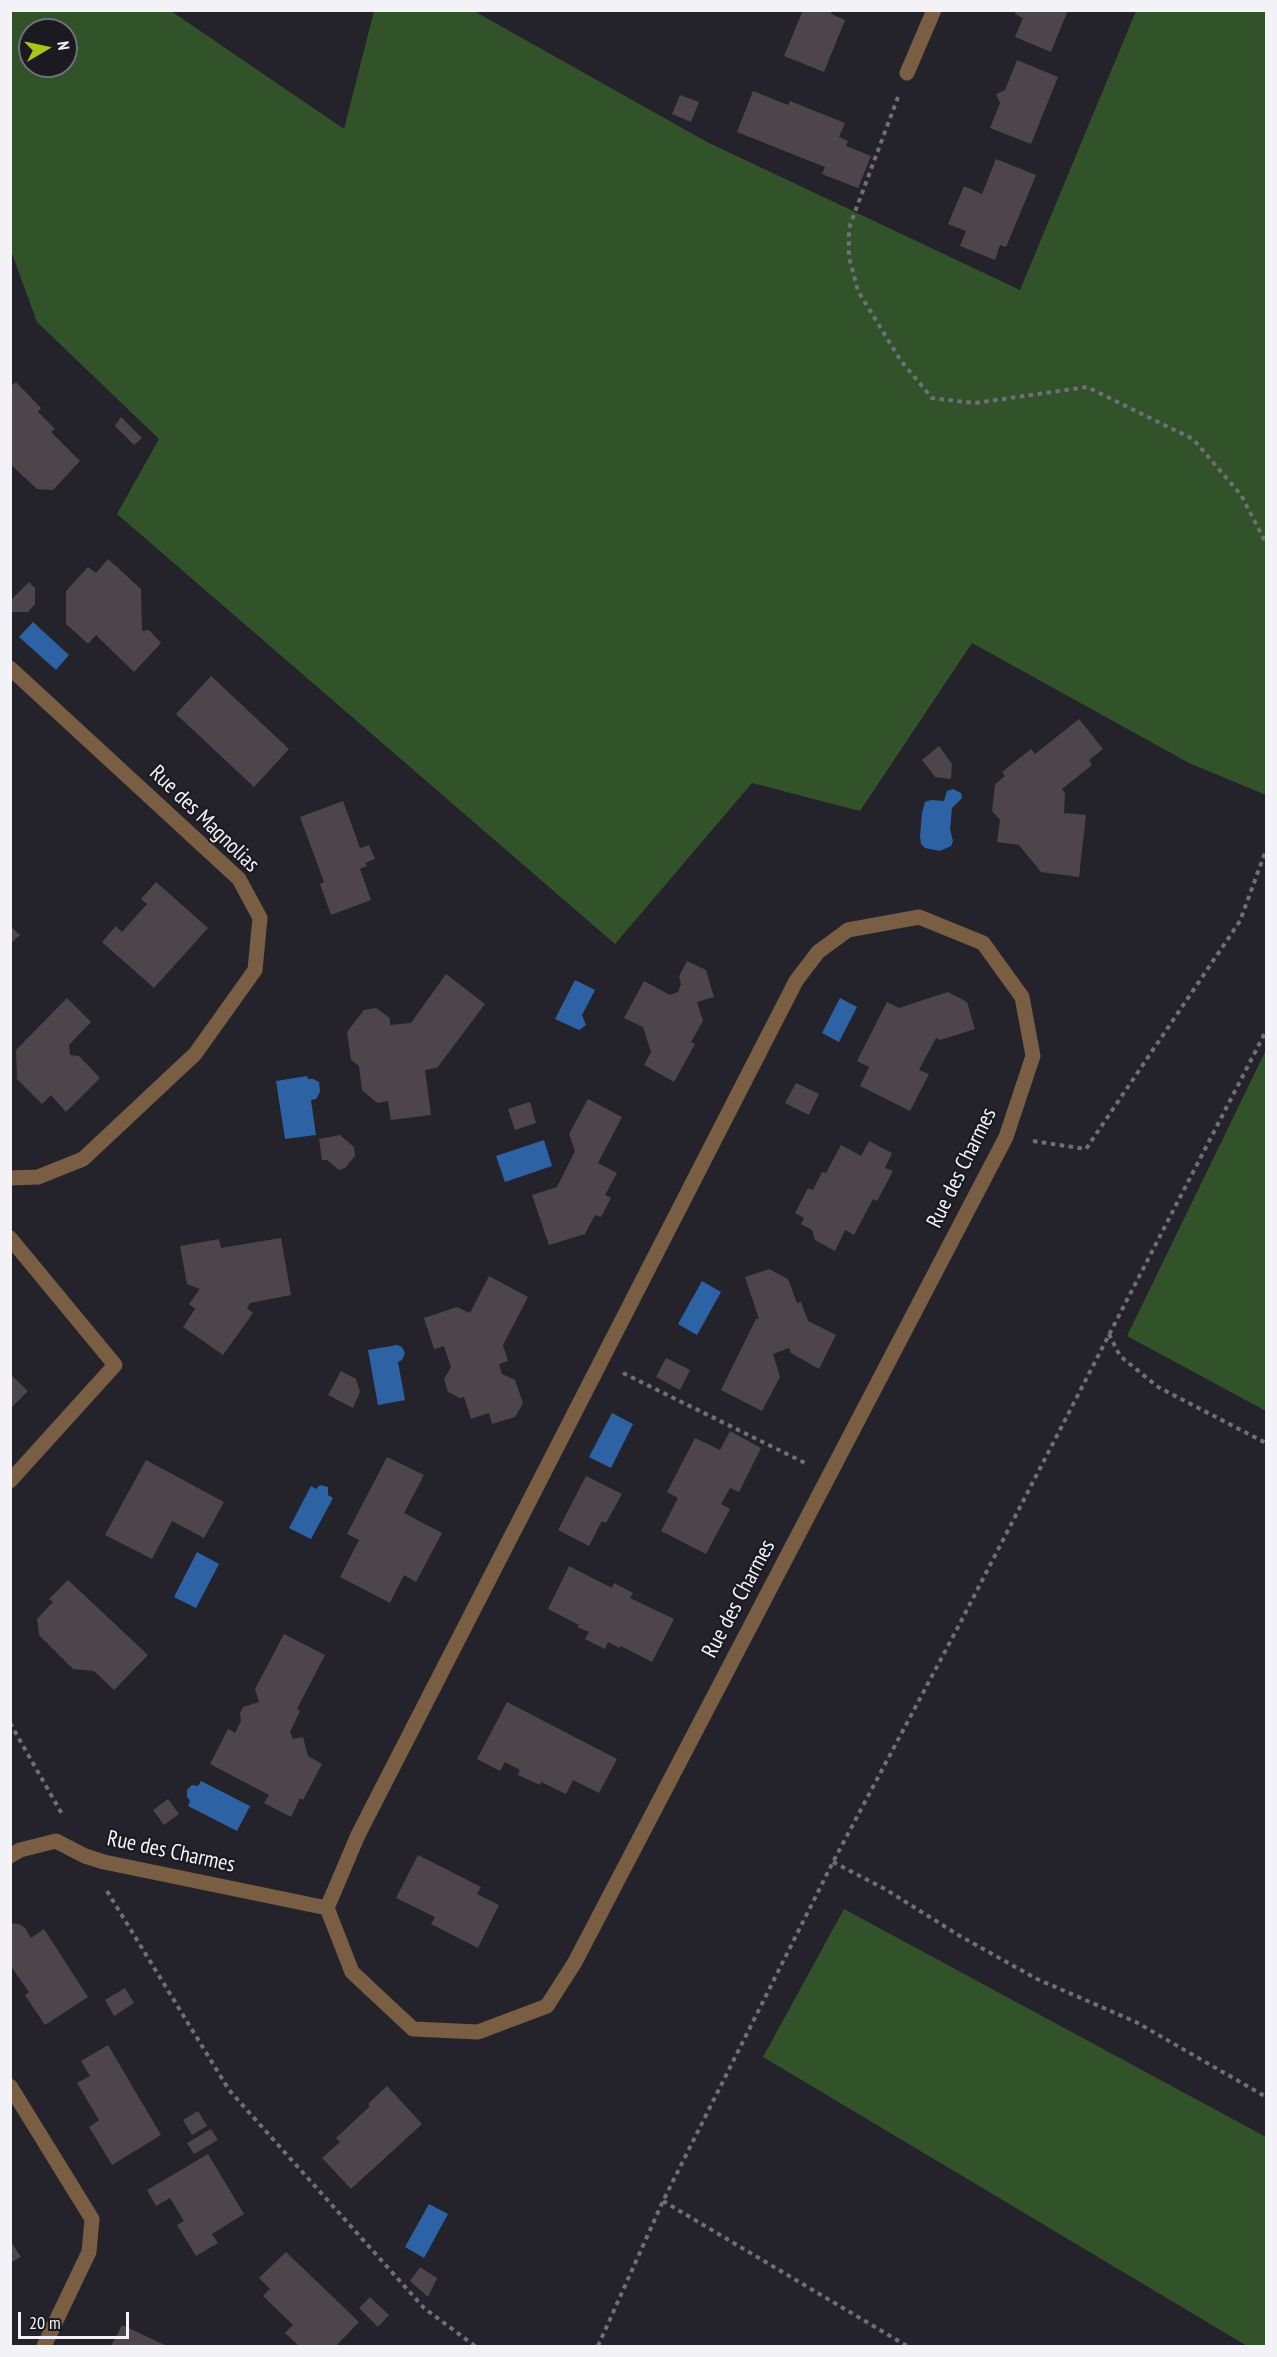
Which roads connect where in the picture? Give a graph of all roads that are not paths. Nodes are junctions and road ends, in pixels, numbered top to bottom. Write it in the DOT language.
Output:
graph roads {
  1 [pos="934,10"];
  2 [pos="907,73"];
  3 [pos="10,668"];
  4 [pos="10,1178"];
  5 [pos="10,1238"];
  6 [pos="10,1480"];
  7 [pos="10,1856"];
  8 [pos="327,1908"];
  9 [pos="10,2086"];
  10 [pos="44,2346"];
  1 -- 2 [label="street"];
  3 -- 4 [label="street, Rue des Magnolias"];
  5 -- 6 [label="street"];
  7 -- 8 [label="street, Rue des Charmes"];
  8 -- 8 [label="street, Rue des Charmes"];
  9 -- 10 [label="street"];
}
